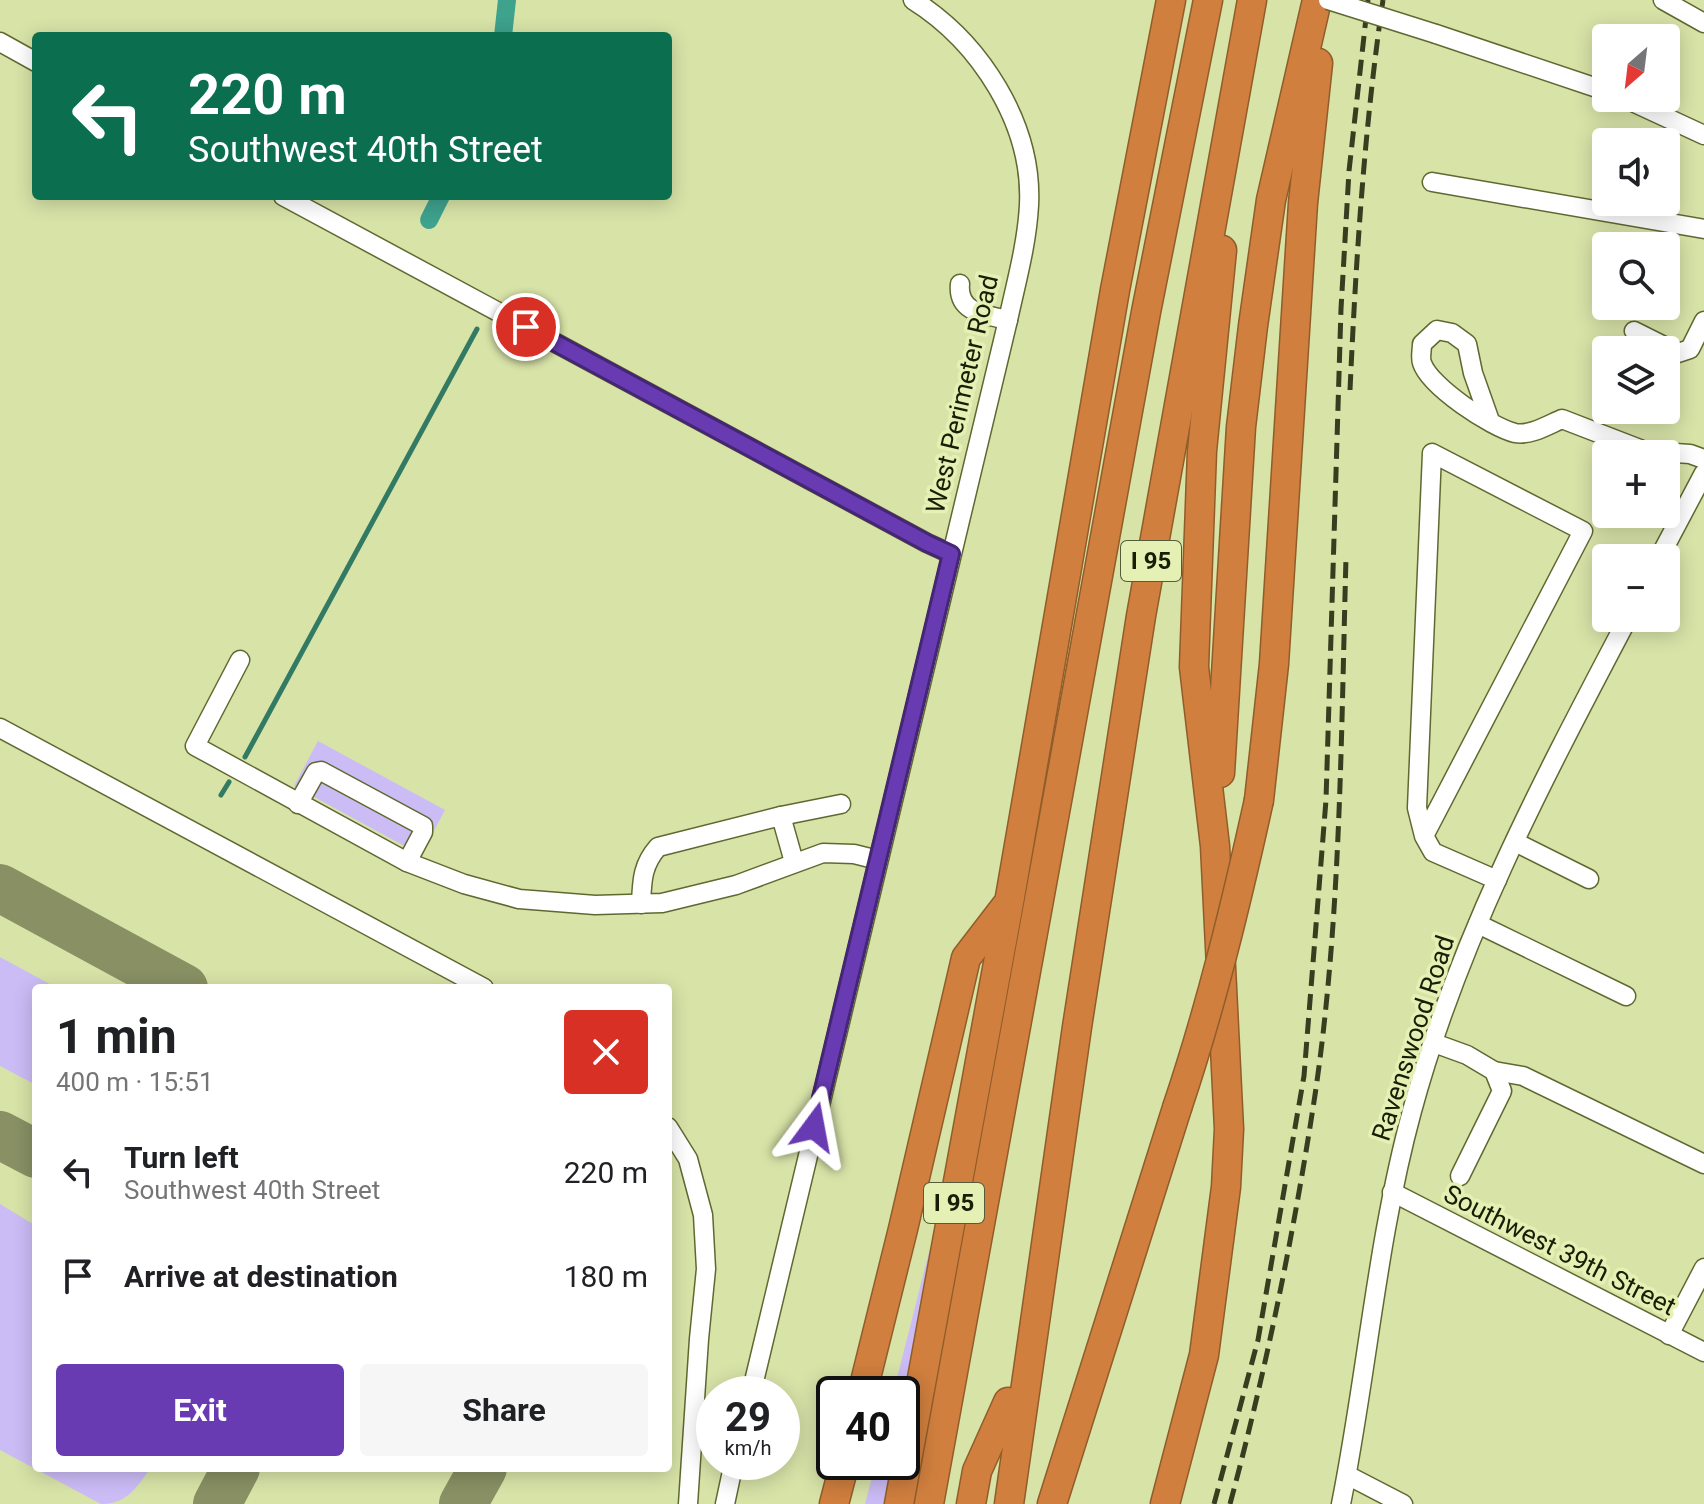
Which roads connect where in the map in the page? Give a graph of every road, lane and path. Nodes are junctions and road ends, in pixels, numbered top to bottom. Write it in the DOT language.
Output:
graph roads {
  1 [pos="913,0"];
  2 [pos="1171,0"];
  3 [pos="1208,0"];
  4 [pos="1236,0"];
  5 [pos="1252,0"];
  6 [pos="1317,0"];
  7 [pos="1327,0"];
  8 [pos="1663,0"];
  9 [pos="1702,22"];
  10 [pos="0,42"];
  11 [pos="32,60"];
  12 [pos="1592,86"];
  13 [pos="1233,97"];
  14 [pos="1654,112"];
  15 [pos="1704,135"];
  16 [pos="1432,182"];
  17 [pos="290,200"];
  18 [pos="1704,229"];
  19 [pos="960,284"];
  20 [pos="1008,320"];
  21 [pos="1704,321"];
  22 [pos="1634,331"];
  23 [pos="1490,421"];
  24 [pos="1704,459"];
  25 [pos="1704,473"];
  26 [pos="1666,544"];
  27 [pos="951,554"];
  28 [pos="1621,632"];
  29 [pos="240,660"];
  30 [pos="0,728"];
  31 [pos="298,804"];
  32 [pos="841,804"];
  33 [pos="781,816"];
  34 [pos="1424,836"];
  35 [pos="1515,842"];
  36 [pos="1215,846"];
  37 [pos="878,860"];
  38 [pos="407,862"];
  39 [pos="794,862"];
  40 [pos="1589,879"];
  41 [pos="1497,880"];
  42 [pos="1009,903"];
  43 [pos="641,904"];
  44 [pos="1478,924"];
  45 [pos="477,984"];
  46 [pos="1626,996"];
  47 [pos="1434,1043"];
  48 [pos="1494,1071"];
  49 [pos="672,1133"];
  50 [pos="1704,1164"];
  51 [pos="1460,1176"];
  52 [pos="1392,1192"];
  53 [pos="1704,1268"];
  54 [pos="1669,1335"];
  55 [pos="1704,1352"];
  56 [pos="755,1376"];
  57 [pos="866,1376"];
  58 [pos="1008,1402"];
  59 [pos="1347,1475"];
  60 [pos="730,1480"];
  61 [pos="840,1480"];
  62 [pos="688,1504"];
  63 [pos="725,1504"];
  64 [pos="834,1504"];
  65 [pos="899,1504"];
  66 [pos="929,1504"];
  67 [pos="971,1504"];
  68 [pos="993,1504"];
  69 [pos="1009,1504"];
  70 [pos="1052,1504"];
  71 [pos="1165,1504"];
  72 [pos="1341,1504"];
  73 [pos="1403,1504"];
  1 -- 20 [label="street, West Perimeter Road"];
  2 -- 42 [label="highway, I 95"];
  3 -- 66 [label="highway"];
  4 -- 58 [label="highway"];
  5 -- 13 [label="highway, I 95"];
  6 -- 36 [label="highway"];
  7 -- 12 [label="street, bridge"];
  7 -- 70 [label="highway, bridge"];
  8 -- 9 [label="street"];
  10 -- 11 [label="street"];
  13 -- 36 [label="highway"];
  13 -- 69 [label="highway, I 95"];
  14 -- 15 [label="street"];
  16 -- 18 [label="street"];
  17 -- 27 [label="street"];
  19 -- 20 [label="street"];
  20 -- 27 [label="street, West Perimeter Road"];
  21 -- 22 [label="street"];
  23 -- 23 [label="street"];
  23 -- 24 [label="street"];
  25 -- 26 [label="street"];
  27 -- 37 [label="street, West Perimeter Road"];
  28 -- 35 [label="street, Ravenswood Road"];
  29 -- 31 [label="street"];
  30 -- 45 [label="street"];
  31 -- 38 [label="street"];
  31 -- 38 [label="street"];
  32 -- 33 [label="street"];
  33 -- 39 [label="street"];
  33 -- 43 [label="street"];
  34 -- 34 [label="street"];
  34 -- 41 [label="street"];
  35 -- 40 [label="street"];
  35 -- 41 [label="street, Ravenswood Road"];
  36 -- 71 [label="highway"];
  37 -- 39 [label="street"];
  37 -- 56 [label="street, West Perimeter Road"];
  38 -- 43 [label="street"];
  39 -- 43 [label="street"];
  41 -- 44 [label="street, Ravenswood Road"];
  42 -- 57 [label="highway"];
  42 -- 65 [label="highway, I 95"];
  44 -- 46 [label="street"];
  44 -- 47 [label="street, Ravenswood Road"];
  47 -- 48 [label="street"];
  47 -- 52 [label="street, Ravenswood Road"];
  48 -- 50 [label="street"];
  48 -- 51 [label="street"];
  49 -- 62 [label="street"];
  52 -- 54 [label="street, Southwest 39th Street"];
  52 -- 59 [label="street, Ravenswood Road"];
  53 -- 54 [label="street"];
  54 -- 55 [label="street, Southwest 39th Street"];
  58 -- 67 [label="highway"];
  58 -- 68 [label="highway"];
  59 -- 72 [label="street, Ravenswood Road"];
  59 -- 73 [label="street"];
  60 -- 63 [label="street"];
  61 -- 64 [label="highway"];
}
